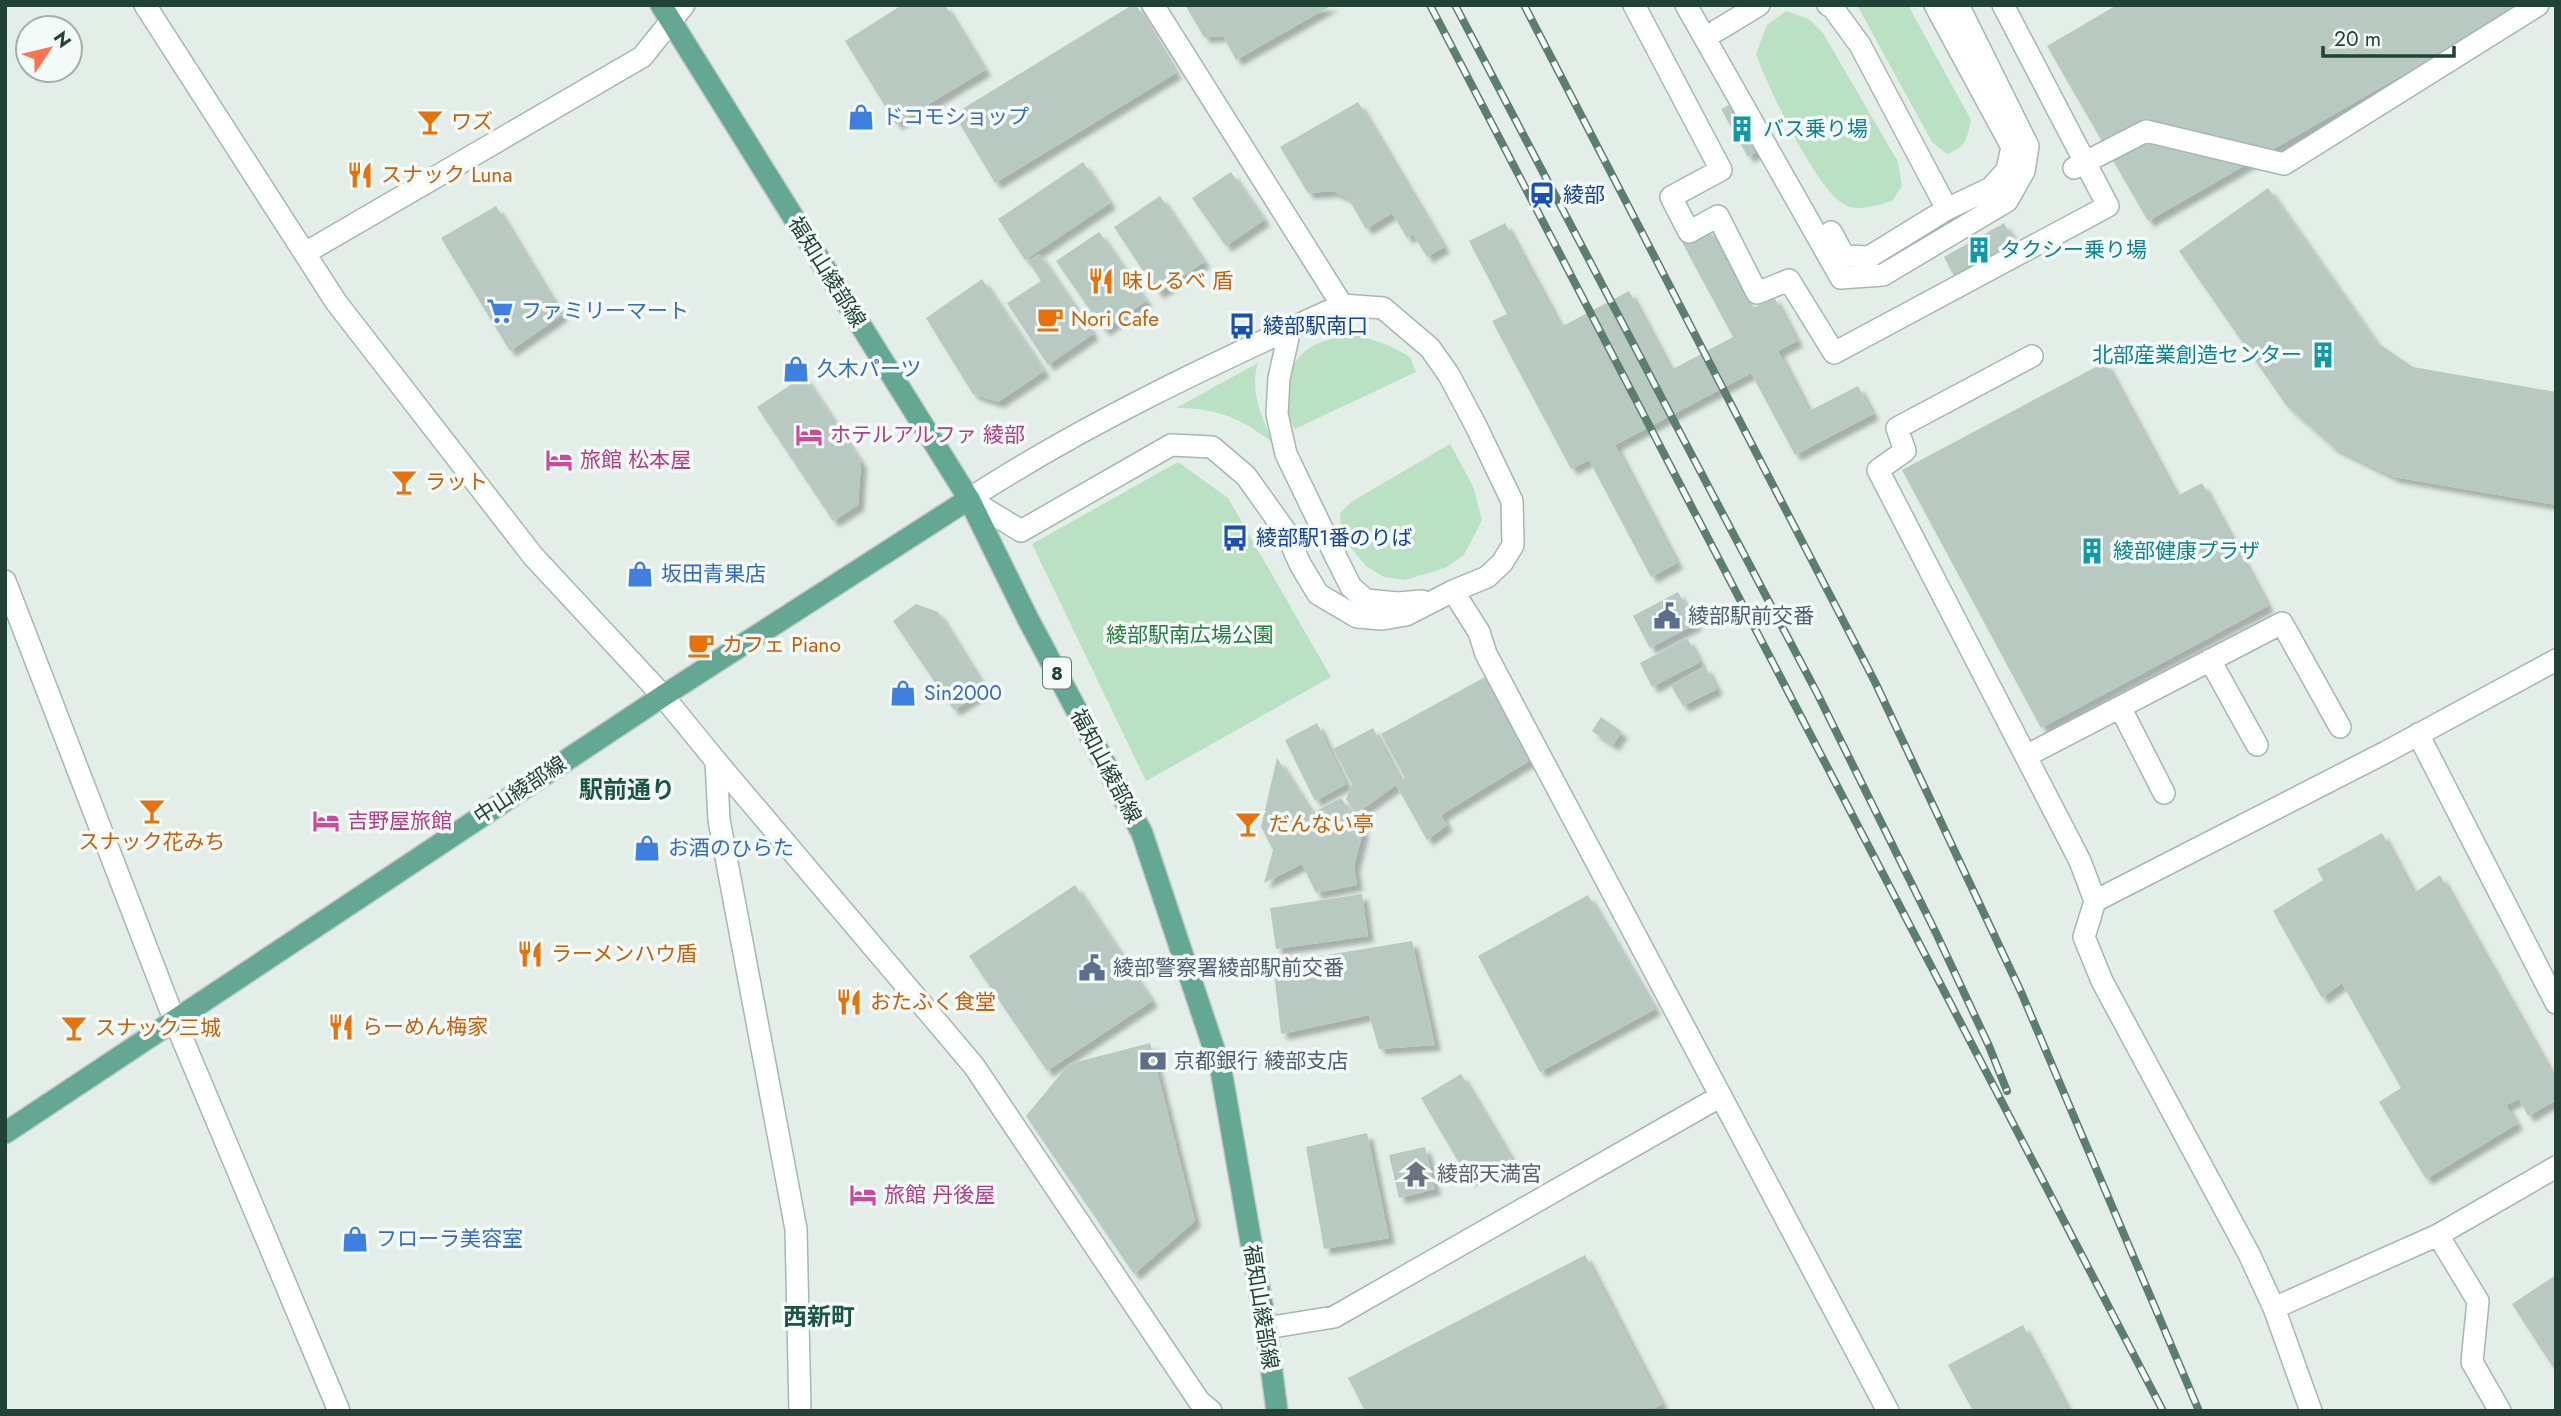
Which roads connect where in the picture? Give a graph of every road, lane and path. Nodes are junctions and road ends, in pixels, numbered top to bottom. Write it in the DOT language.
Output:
graph roads {
  1 [pos="145,5"];
  2 [pos="684,5"];
  3 [pos="1153,5"];
  4 [pos="1634,5"];
  5 [pos="1686,5"];
  6 [pos="1703,5"];
  7 [pos="1759,5"];
  8 [pos="1828,5"];
  9 [pos="1935,5"];
  10 [pos="1958,5"];
  11 [pos="2003,5"];
  12 [pos="2538,5"];
  13 [pos="666,13"];
  14 [pos="1716,31"];
  15 [pos="2079,165"];
  16 [pos="1947,209"];
  17 [pos="305,253"];
  18 [pos="1342,305"];
  19 [pos="1290,329"];
  20 [pos="2032,356"];
  21 [pos="969,499"];
  22 [pos="5,581"];
  23 [pos="1444,596"];
  24 [pos="2210,660"];
  25 [pos="2556,660"];
  26 [pos="663,696"];
  27 [pos="2120,706"];
  28 [pos="2340,727"];
  29 [pos="2418,734"];
  30 [pos="2257,745"];
  31 [pos="2026,755"];
  32 [pos="716,761"];
  33 [pos="2164,793"];
  34 [pos="2095,901"];
  35 [pos="2556,1003"];
  36 [pos="174,1019"];
  37 [pos="1721,1096"];
  38 [pos="5,1133"];
  39 [pos="2556,1167"];
  40 [pos="2438,1235"];
  41 [pos="2274,1308"];
  42 [pos="1266,1328"];
  43 [pos="340,1411"];
  44 [pos="800,1411"];
  45 [pos="1210,1411"];
  46 [pos="1277,1411"];
  47 [pos="1888,1411"];
  48 [pos="2311,1411"];
  49 [pos="2500,1411"];
  1 -- 17 [label="street"];
  2 -- 13 [label="street"];
  3 -- 18 [label="street"];
  4 -- 15 [label="street"];
  5 -- 10 [label="street"];
  6 -- 14 [label="street"];
  7 -- 14 [label="street"];
  8 -- 16 [label="street"];
  9 -- 16 [label="street"];
  11 -- 15 [label="street"];
  12 -- 15 [label="street"];
  13 -- 17 [label="street"];
  13 -- 21 [label="main road, 福知山綾部線 / 8"];
  14 -- 16 [label="street"];
  17 -- 26 [label="street"];
  18 -- 19 [label="street"];
  18 -- 23 [label="street"];
  19 -- 21 [label="street"];
  19 -- 23 [label="street"];
  20 -- 31 [label="street"];
  21 -- 23 [label="street"];
  21 -- 26 [label="main road, 中山綾部線"];
  21 -- 42 [label="main road, 福知山綾部線 / 8"];
  22 -- 36 [label="street"];
  23 -- 37 [label="street"];
  24 -- 27 [label="street"];
  24 -- 28 [label="street"];
  24 -- 30 [label="street"];
  25 -- 29 [label="street"];
  26 -- 32 [label="street"];
  26 -- 36 [label="main road, 中山綾部線"];
  27 -- 31 [label="street"];
  27 -- 33 [label="street"];
  29 -- 34 [label="street"];
  29 -- 35 [label="street"];
  31 -- 34 [label="street"];
  32 -- 44 [label="street"];
  32 -- 45 [label="street"];
  34 -- 41 [label="street"];
  36 -- 38 [label="main road, 中山綾部線"];
  36 -- 43 [label="street"];
  37 -- 42 [label="street"];
  37 -- 47 [label="street"];
  39 -- 40 [label="street"];
  40 -- 41 [label="street"];
  40 -- 49 [label="street"];
  41 -- 48 [label="street"];
  42 -- 46 [label="main road, 福知山綾部線 / 8"];
}
